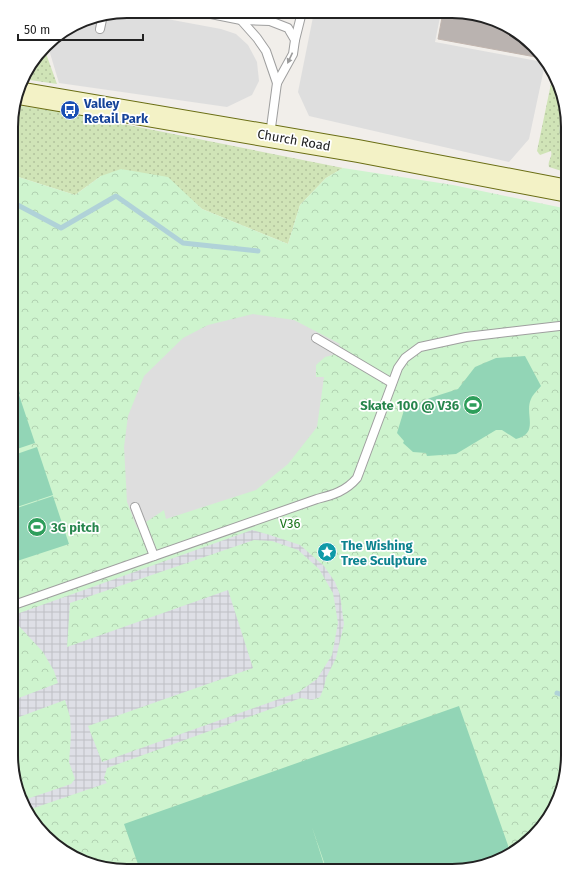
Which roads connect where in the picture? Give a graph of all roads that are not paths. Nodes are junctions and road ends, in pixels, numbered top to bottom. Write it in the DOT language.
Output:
graph roads {
  1 [pos="233,18"];
  2 [pos="300,18"];
  3 [pos="241,20"];
  4 [pos="102,21"];
  5 [pos="100,29"];
  6 [pos="295,40"];
  7 [pos="277,83"];
  8 [pos="23,94"];
  9 [pos="270,136"];
  10 [pos="561,190"];
  11 [pos="561,326"];
  12 [pos="316,338"];
  13 [pos="392,383"];
  14 [pos="135,507"];
  15 [pos="154,556"];
  16 [pos="18,604"];
  1 -- 3 [label="lane"];
  2 -- 6 [label="lane"];
  3 -- 6 [label="lane"];
  3 -- 7 [label="lane"];
  4 -- 5 [label="lane"];
  6 -- 7 [label="lane, one-way"];
  7 -- 9 [label="lane"];
  8 -- 9 [label="street, Church Road"];
  9 -- 10 [label="street, Church Road"];
  11 -- 13 [label="lane"];
  12 -- 13 [label="lane"];
  13 -- 15 [label="lane"];
  14 -- 15 [label="lane"];
  15 -- 16 [label="lane"];
}
